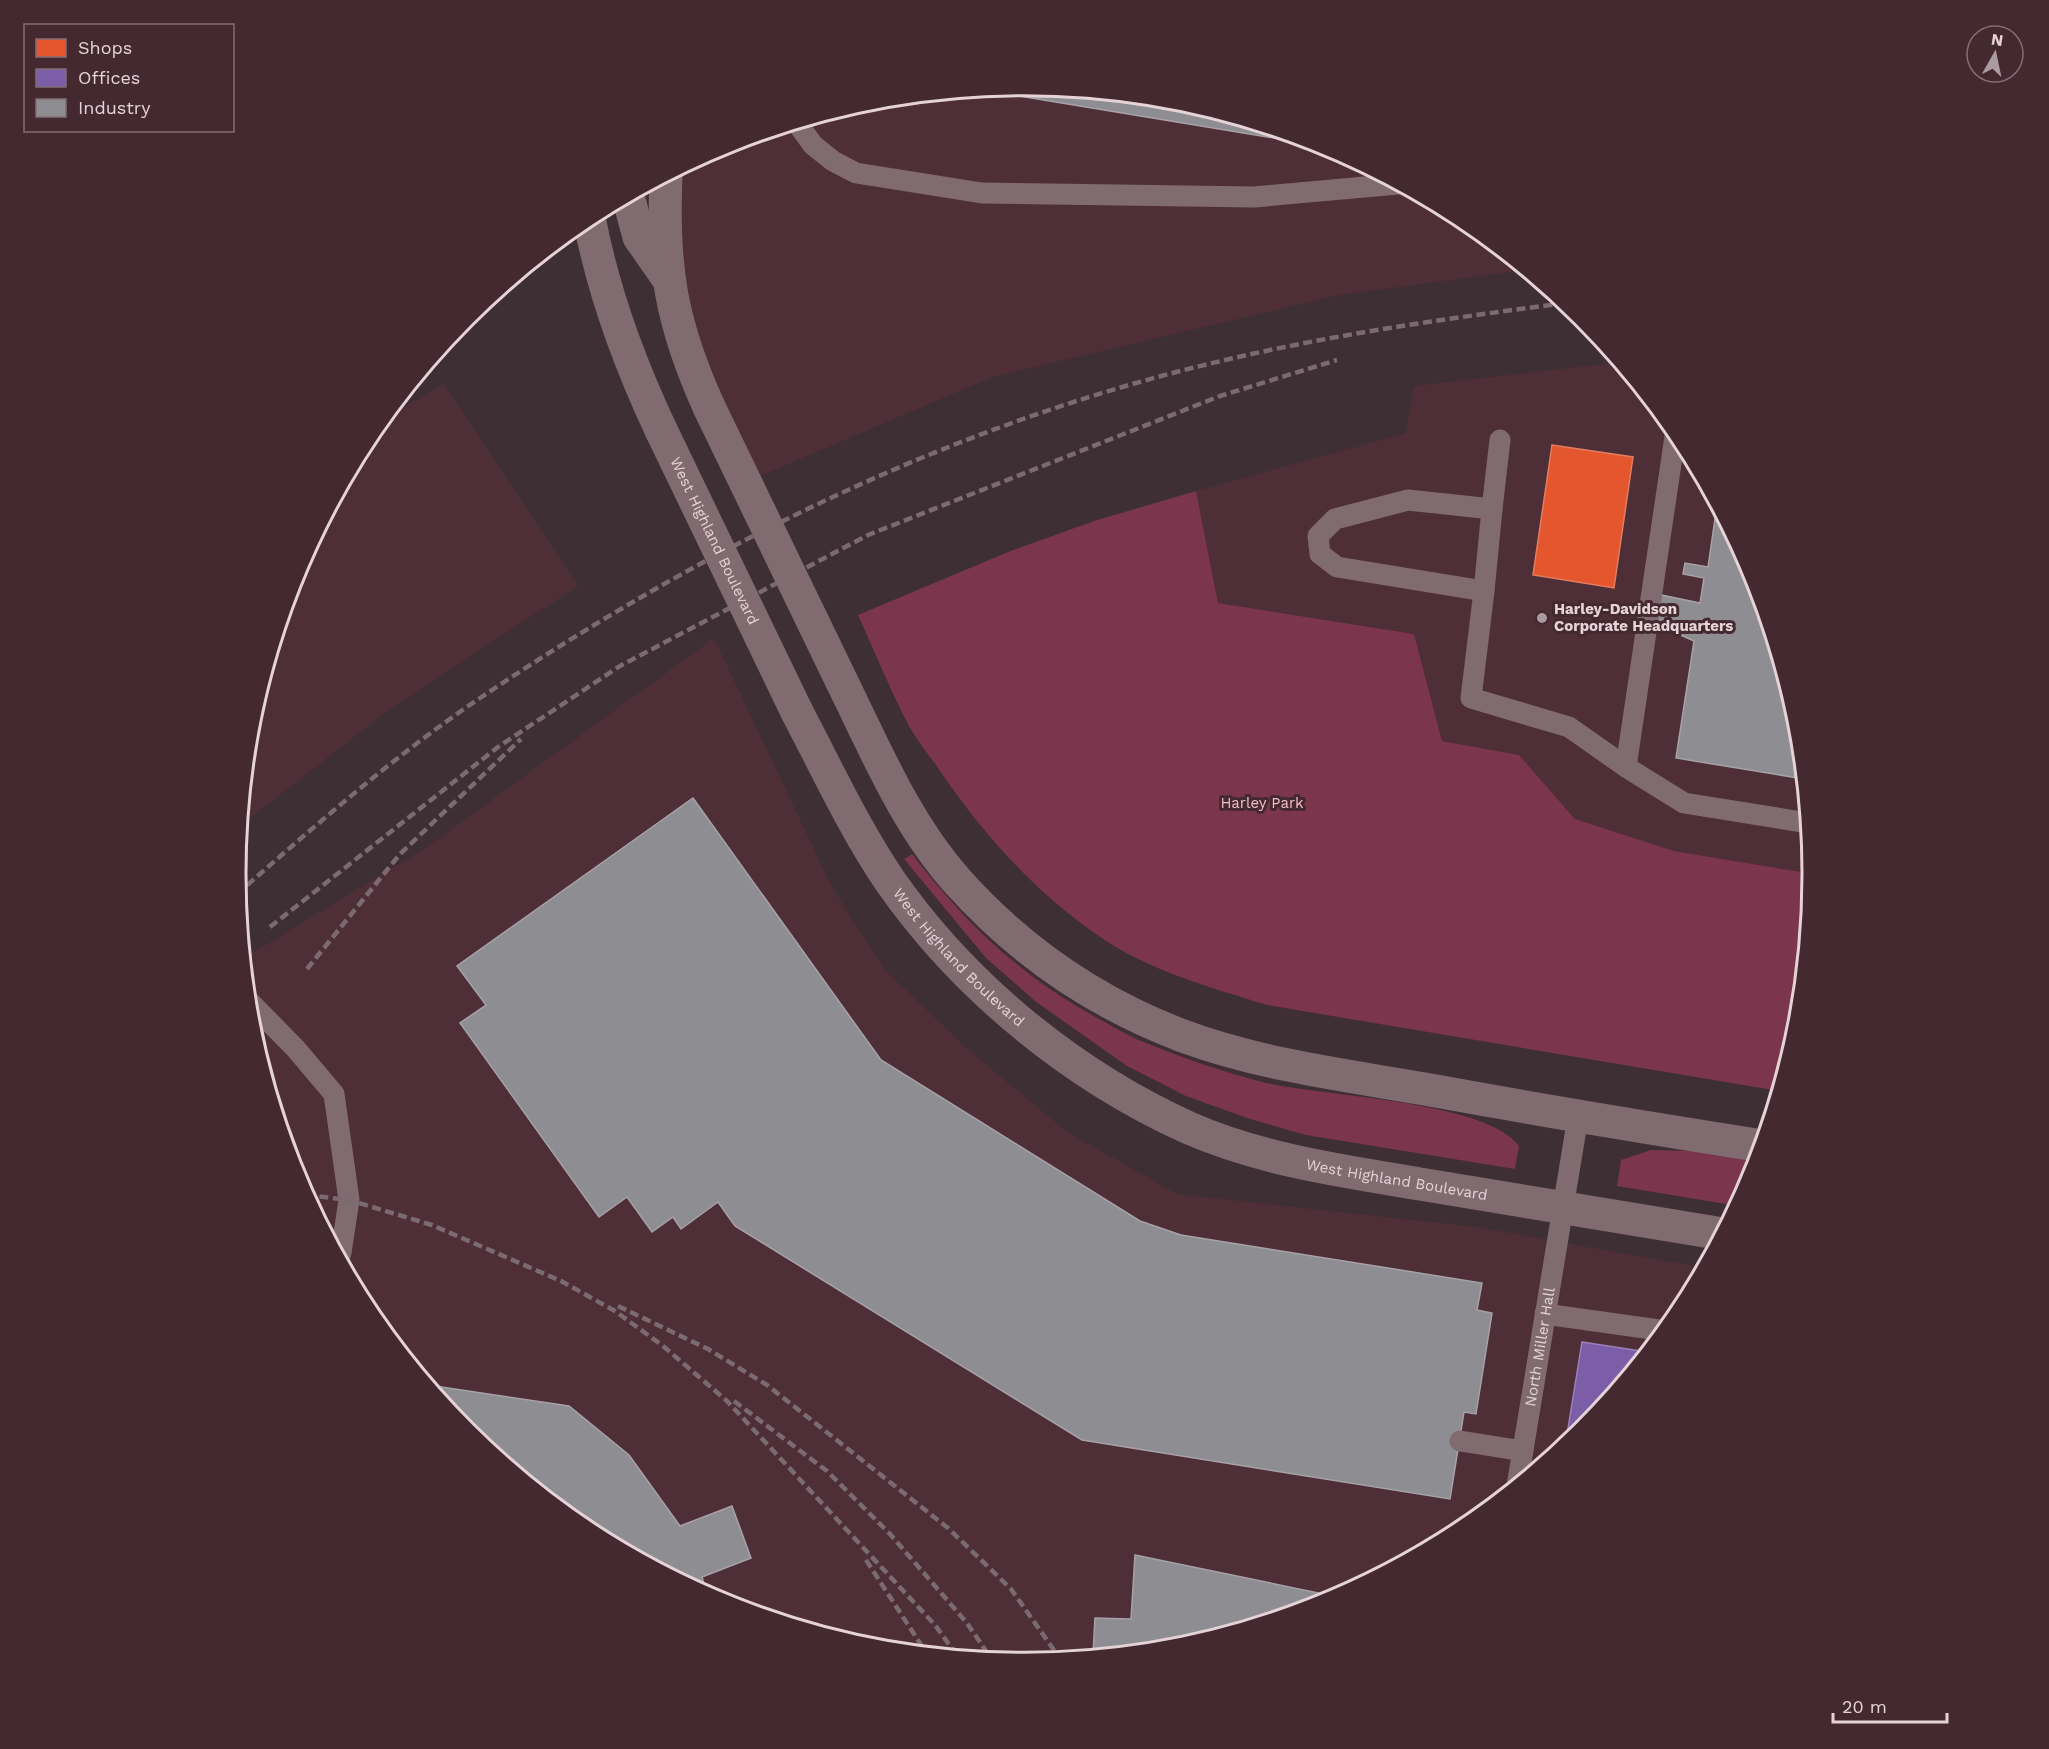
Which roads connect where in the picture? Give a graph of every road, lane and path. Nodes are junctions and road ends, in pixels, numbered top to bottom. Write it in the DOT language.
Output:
graph roads {
  1 [pos="801,129"];
  2 [pos="666,184"];
  3 [pos="1386,185"];
  4 [pos="630,203"];
  5 [pos="591,228"];
  6 [pos="667,277"];
  7 [pos="1500,440"];
  8 [pos="1674,445"];
  9 [pos="1492,509"];
  10 [pos="1484,591"];
  11 [pos="1626,767"];
  12 [pos="1801,822"];
  13 [pos="258,1010"];
  14 [pos="1578,1117"];
  15 [pos="1754,1145"];
  16 [pos="1561,1208"];
  17 [pos="1716,1233"];
  18 [pos="342,1248"];
  19 [pos="1545,1314"];
  20 [pos="1656,1330"];
  21 [pos="1460,1441"];
  22 [pos="1523,1451"];
  23 [pos="1519,1475"];
  1 -- 3 [label="lane"];
  2 -- 6 [label="street"];
  4 -- 6 [label="street"];
  5 -- 16 [label="street, West Highland Boulevard, bridge"];
  6 -- 14 [label="street, bridge"];
  7 -- 9 [label="lane"];
  8 -- 11 [label="lane"];
  9 -- 10 [label="lane"];
  9 -- 10 [label="lane"];
  10 -- 11 [label="lane"];
  11 -- 12 [label="lane"];
  13 -- 18 [label="lane"];
  14 -- 15 [label="street"];
  14 -- 16 [label="lane, North Miller Hall"];
  16 -- 17 [label="street, West Highland Boulevard"];
  16 -- 19 [label="lane, North Miller Hall"];
  19 -- 20 [label="lane"];
  19 -- 22 [label="lane, North Miller Hall"];
  21 -- 22 [label="lane"];
  22 -- 23 [label="lane, North Miller Hall"];
}
